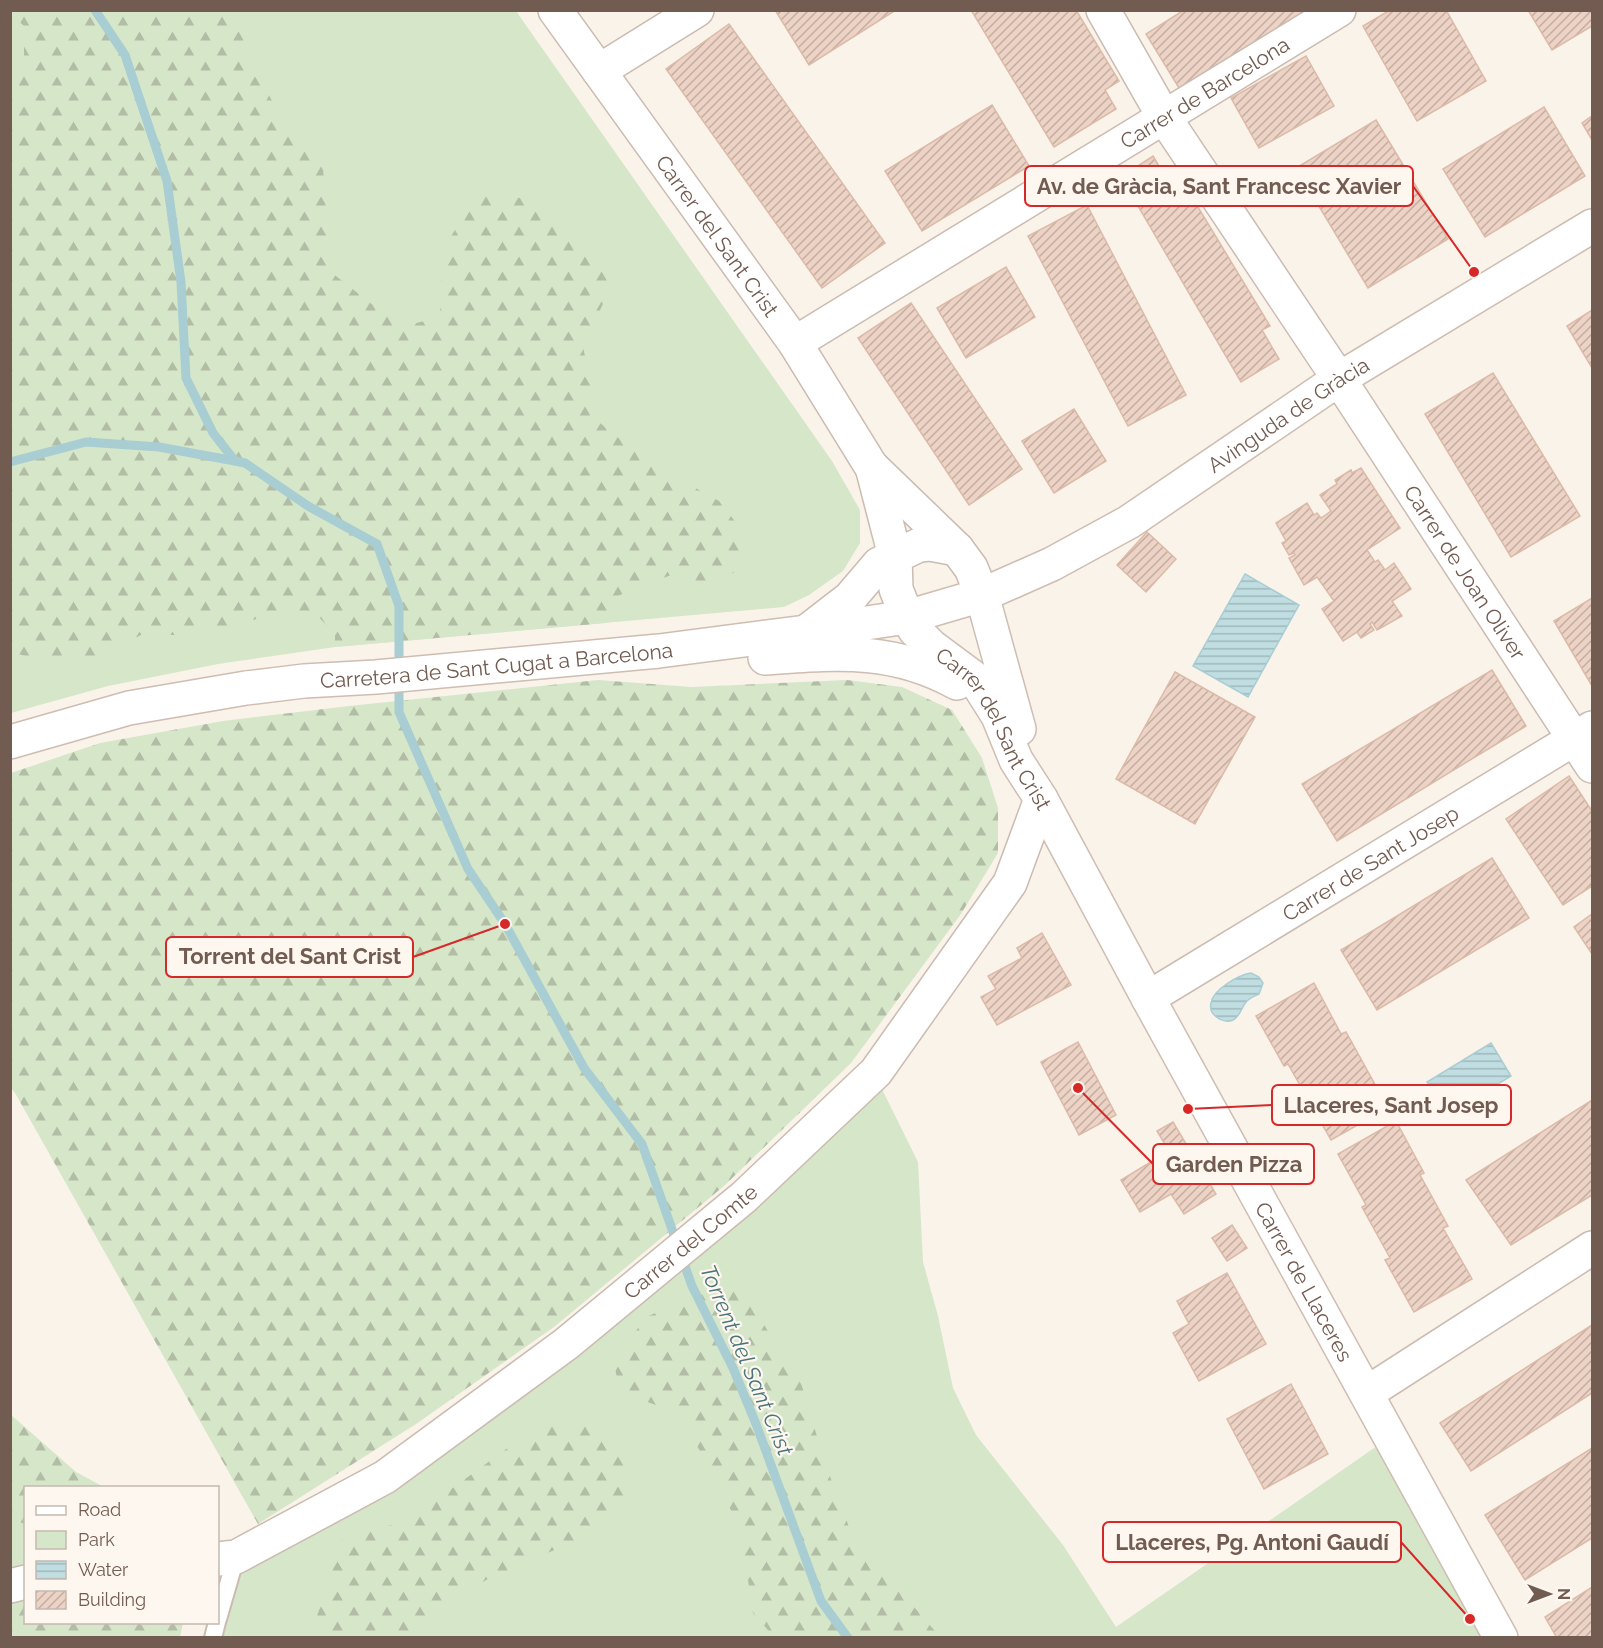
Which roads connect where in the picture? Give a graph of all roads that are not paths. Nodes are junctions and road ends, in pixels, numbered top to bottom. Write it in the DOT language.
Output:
graph roads {
  1 [pos="555,10"];
  2 [pos="697,10"];
  3 [pos="1103,10"];
  4 [pos="1340,10"];
  5 [pos="599,71"];
  6 [pos="1164,117"];
  7 [pos="1593,226"];
  8 [pos="795,343"];
  9 [pos="1339,379"];
  10 [pos="871,465"];
  11 [pos="957,549"];
  12 [pos="895,556"];
  13 [pos="982,595"];
  14 [pos="907,617"];
  15 [pos="806,632"];
  16 [pos="659,651"];
  17 [pos="988,699"];
  18 [pos="10,742"];
  19 [pos="1587,744"];
  20 [pos="1041,799"];
  21 [pos="1148,998"];
  22 [pos="1593,1248"];
  23 [pos="1367,1393"];
  24 [pos="227,1558"];
  25 [pos="219,1608"];
  26 [pos="1501,1638"];
  1 -- 5 [label="street, Carrer del Sant Crist"];
  2 -- 5 [label="street"];
  3 -- 6 [label="street, Carrer de Joan Oliver"];
  4 -- 6 [label="street, Carrer de Barcelona"];
  5 -- 8 [label="street, Carrer del Sant Crist"];
  6 -- 8 [label="street, Carrer de Barcelona"];
  6 -- 9 [label="street, Carrer de Joan Oliver"];
  7 -- 9 [label="street, Avinguda de Gràcia"];
  8 -- 10 [label="street, Carrer del Sant Crist"];
  9 -- 13 [label="street, Avinguda de Gràcia"];
  9 -- 19 [label="street, Carrer de Joan Oliver"];
  10 -- 11 [label="street, Carrer del Sant Crist"];
  10 -- 12 [label="street, Carrer del Sant Crist"];
  11 -- 12 [label="street"];
  11 -- 13 [label="street, Carrer del Sant Crist"];
  12 -- 14 [label="street, Carrer del Sant Crist"];
  12 -- 15 [label="street"];
  13 -- 14 [label="street, Carretera de Sant Cugat a Barcelona"];
  13 -- 20 [label="street, Carrer del Sant Crist"];
  14 -- 15 [label="street, Carretera de Sant Cugat a Barcelona"];
  14 -- 17 [label="street, Carrer del Sant Crist"];
  15 -- 16 [label="street, Carretera de Sant Cugat a Barcelona"];
  16 -- 17 [label="street"];
  16 -- 18 [label="street, Carretera de Sant Cugat a Barcelona"];
  17 -- 20 [label="street, Carrer del Sant Crist"];
  19 -- 21 [label="street, Carrer de Sant Josep"];
  20 -- 21 [label="street, Carrer de Llaceres"];
  20 -- 24 [label="street, Carrer del Comte"];
  21 -- 23 [label="street, Carrer de Llaceres"];
  22 -- 23 [label="street"];
  23 -- 26 [label="street, Carrer de Llaceres"];
  24 -- 25 [label="lane"];
}
